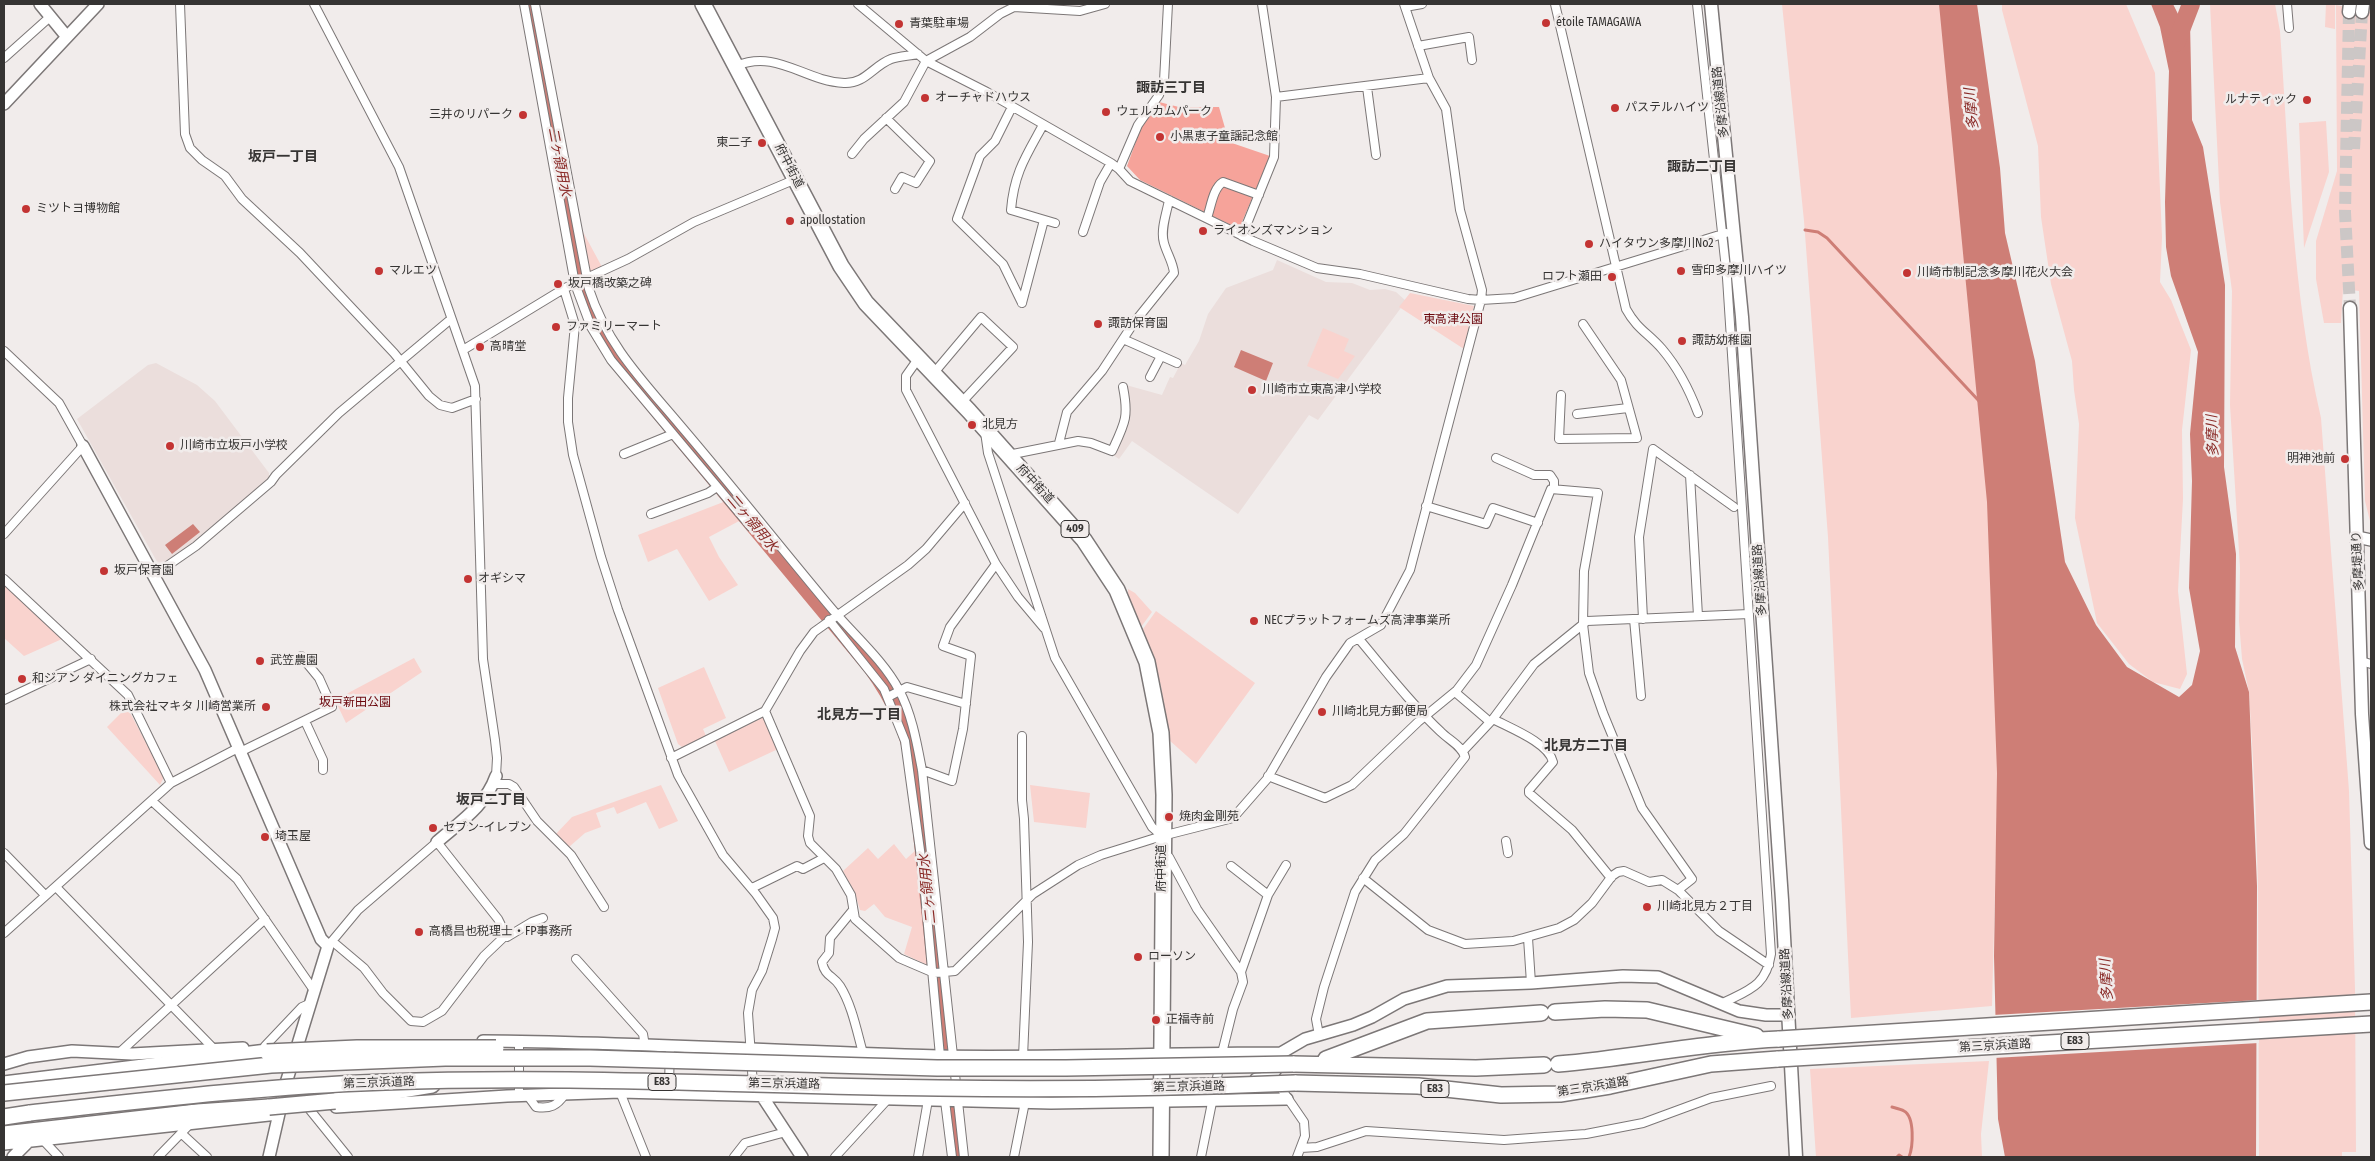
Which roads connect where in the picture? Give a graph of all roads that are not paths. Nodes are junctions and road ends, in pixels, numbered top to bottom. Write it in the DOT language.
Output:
graph roads {
  1 [pos="40,4"];
  2 [pos="98,4"];
  3 [pos="180,4"];
  4 [pos="314,4"];
  5 [pos="524,4"];
  6 [pos="535,4"];
  7 [pos="703,4"];
  8 [pos="858,4"];
  9 [pos="1001,4"];
  10 [pos="1105,4"];
  11 [pos="1168,4"];
  12 [pos="1262,4"];
  13 [pos="1422,4"];
  14 [pos="1555,4"];
  15 [pos="1697,4"];
  16 [pos="1711,4"];
  17 [pos="2287,4"];
  18 [pos="1404,5"];
  19 [pos="1004,12"];
  20 [pos="51,16"];
  21 [pos="2289,28"];
  22 [pos="67,37"];
  23 [pos="1418,46"];
  24 [pos="918,54"];
  25 [pos="4,58"];
  26 [pos="1472,60"];
  27 [pos="926,61"];
  28 [pos="736,66"];
  29 [pos="1429,78"];
  30 [pos="1367,86"];
  31 [pos="1276,97"];
  32 [pos="4,104"];
  33 [pos="1012,107"];
  34 [pos="886,118"];
  35 [pos="1043,125"];
  36 [pos="852,154"];
  37 [pos="1376,155"];
  38 [pos="1111,163"];
  39 [pos="1120,169"];
  40 [pos="796,179"];
  41 [pos="895,189"];
  42 [pos="1259,195"];
  43 [pos="1169,200"];
  44 [pos="1207,218"];
  45 [pos="1044,220"];
  46 [pos="1055,223"];
  47 [pos="1083,232"];
  48 [pos="1729,232"];
  49 [pos="1242,236"];
  50 [pos="1617,265"];
  51 [pos="581,280"];
  52 [pos="564,289"];
  53 [pos="1481,300"];
  54 [pos="2350,308"];
  55 [pos="451,319"];
  56 [pos="589,322"];
  57 [pos="1583,324"];
  58 [pos="575,325"];
  59 [pos="1123,339"];
  60 [pos="463,350"];
  61 [pos="4,351"];
  62 [pos="1161,356"];
  63 [pos="918,359"];
  64 [pos="399,361"];
  65 [pos="1177,363"];
  66 [pos="933,374"];
  67 [pos="1150,377"];
  68 [pos="1123,387"];
  69 [pos="1561,395"];
  70 [pos="476,399"];
  71 [pos="961,403"];
  72 [pos="1628,408"];
  73 [pos="1698,413"];
  74 [pos="1577,414"];
  75 [pos="985,429"];
  76 [pos="673,434"];
  77 [pos="1059,443"];
  78 [pos="83,446"];
  79 [pos="624,454"];
  80 [pos="1008,455"];
  81 [pos="1496,458"];
  82 [pos="1690,475"];
  83 [pos="717,487"];
  84 [pos="1554,489"];
  85 [pos="965,503"];
  86 [pos="1426,506"];
  87 [pos="1734,507"];
  88 [pos="651,514"];
  89 [pos="1538,523"];
  90 [pos="751,527"];
  91 [pos="4,534"];
  92 [pos="2357,537"];
  93 [pos="2371,540"];
  94 [pos="996,564"];
  95 [pos="154,576"];
  96 [pos="4,580"];
  97 [pos="1749,614"];
  98 [pos="1698,616"];
  99 [pos="833,618"];
  100 [pos="1634,619"];
  101 [pos="1643,619"];
  102 [pos="1582,624"];
  103 [pos="1046,630"];
  104 [pos="1359,639"];
  105 [pos="301,656"];
  106 [pos="91,659"];
  107 [pos="2366,663"];
  108 [pos="900,690"];
  109 [pos="1455,692"];
  110 [pos="1641,696"];
  111 [pos="888,697"];
  112 [pos="4,700"];
  113 [pos="966,704"];
  114 [pos="766,711"];
  115 [pos="1426,717"];
  116 [pos="1492,720"];
  117 [pos="305,721"];
  118 [pos="1022,736"];
  119 [pos="239,750"];
  120 [pos="1463,751"];
  121 [pos="671,758"];
  122 [pos="323,770"];
  123 [pos="922,770"];
  124 [pos="1268,776"];
  125 [pos="495,780"];
  126 [pos="172,783"];
  127 [pos="152,801"];
  128 [pos="1162,836"];
  129 [pos="1506,841"];
  130 [pos="437,842"];
  131 [pos="2371,843"];
  132 [pos="4,853"];
  133 [pos="1508,853"];
  134 [pos="1162,855"];
  135 [pos="824,858"];
  136 [pos="1286,865"];
  137 [pos="1231,866"];
  138 [pos="1363,878"];
  139 [pos="1611,878"];
  140 [pos="56,887"];
  141 [pos="752,888"];
  142 [pos="1678,890"];
  143 [pos="45,895"];
  144 [pos="1268,895"];
  145 [pos="1026,900"];
  146 [pos="604,907"];
  147 [pos="853,910"];
  148 [pos="543,918"];
  149 [pos="265,919"];
  150 [pos="4,933"];
  151 [pos="506,935"];
  152 [pos="1528,938"];
  153 [pos="330,944"];
  154 [pos="576,959"];
  155 [pos="1769,965"];
  156 [pos="1241,972"];
  157 [pos="937,973"];
  158 [pos="1531,983"];
  159 [pos="313,990"];
  160 [pos="2371,1002"];
  161 [pos="309,1004"];
  162 [pos="1721,1004"];
  163 [pos="171,1005"];
  164 [pos="1789,1015"];
  165 [pos="2371,1024"];
  166 [pos="1318,1035"];
  167 [pos="1774,1039"];
  168 [pos="519,1041"];
  169 [pos="298,1044"];
  170 [pos="265,1046"];
  171 [pos="645,1046"];
  172 [pos="670,1047"];
  173 [pos="215,1050"];
  174 [pos="752,1050"];
  175 [pos="1282,1052"];
  176 [pos="863,1053"];
  177 [pos="1222,1053"];
  178 [pos="118,1054"];
  179 [pos="1161,1054"];
  180 [pos="940,1056"];
  181 [pos="953,1056"];
  182 [pos="1023,1057"];
  183 [pos="590,1058"];
  184 [pos="1315,1063"];
  185 [pos="4,1064"];
  186 [pos="519,1065"];
  187 [pos="290,1070"];
  188 [pos="669,1072"];
  189 [pos="1218,1074"];
  190 [pos="1273,1075"];
  191 [pos="955,1076"];
  192 [pos="1161,1076"];
  193 [pos="519,1077"];
  194 [pos="463,1080"];
  195 [pos="286,1083"];
  196 [pos="4,1084"];
  197 [pos="1771,1086"];
  198 [pos="620,1092"];
  199 [pos="4,1093"];
  200 [pos="668,1093"];
  201 [pos="524,1096"];
  202 [pos="758,1097"];
  203 [pos="888,1099"];
  204 [pos="1287,1099"];
  205 [pos="4,1100"];
  206 [pos="928,1100"];
  207 [pos="945,1101"];
  208 [pos="958,1101"];
  209 [pos="1214,1101"];
  210 [pos="1024,1102"];
  211 [pos="1161,1102"];
  212 [pos="310,1110"];
  213 [pos="278,1114"];
  214 [pos="4,1115"];
  215 [pos="194,1117"];
  216 [pos="786,1132"];
  217 [pos="182,1133"];
  218 [pos="4,1134"];
  219 [pos="42,1140"];
  220 [pos="29,1141"];
  221 [pos="4,1144"];
  222 [pos="1300,1148"];
  223 [pos="13,1157"];
  224 [pos="59,1157"];
  225 [pos="158,1157"];
  226 [pos="207,1157"];
  227 [pos="269,1157"];
  228 [pos="348,1157"];
  229 [pos="646,1157"];
  230 [pos="734,1157"];
  231 [pos="802,1157"];
  232 [pos="835,1157"];
  233 [pos="918,1157"];
  234 [pos="952,1157"];
  235 [pos="964,1157"];
  236 [pos="1014,1157"];
  237 [pos="1161,1157"];
  238 [pos="1201,1157"];
  239 [pos="1297,1157"];
  240 [pos="1796,1157"];
  1 -- 20 [label="street"];
  2 -- 22 [label="street"];
  3 -- 64 [label="street"];
  4 -- 55 [label="street"];
  5 -- 51 [label="street"];
  6 -- 51 [label="street"];
  7 -- 28 [label="highway, 府中街道 / 409"];
  8 -- 24 [label="street"];
  9 -- 19 [label="street"];
  10 -- 19 [label="street"];
  11 -- 39 [label="street"];
  12 -- 31 [label="street"];
  13 -- 18 [label="street"];
  14 -- 50 [label="street"];
  15 -- 48 [label="street"];
  16 -- 48 [label="main road, 多摩沿線道路"];
  17 -- 21 [label="street"];
  18 -- 23 [label="street"];
  19 -- 27 [label="street"];
  20 -- 22 [label="street"];
  20 -- 25 [label="street"];
  22 -- 32 [label="street"];
  23 -- 26 [label="street"];
  23 -- 29 [label="street"];
  24 -- 27 [label="street"];
  24 -- 28 [label="street"];
  27 -- 33 [label="street"];
  27 -- 34 [label="street"];
  28 -- 40 [label="highway, 府中街道 / 409"];
  29 -- 30 [label="street"];
  29 -- 53 [label="street"];
  30 -- 31 [label="street"];
  30 -- 37 [label="street"];
  31 -- 42 [label="street"];
  33 -- 35 [label="street"];
  33 -- 45 [label="street"];
  34 -- 36 [label="street"];
  34 -- 41 [label="street"];
  35 -- 38 [label="street"];
  35 -- 45 [label="street"];
  38 -- 39 [label="street"];
  38 -- 47 [label="street"];
  39 -- 43 [label="street"];
  40 -- 51 [label="street"];
  40 -- 63 [label="highway, 府中街道 / 409"];
  42 -- 44 [label="street"];
  42 -- 49 [label="street"];
  43 -- 44 [label="street"];
  43 -- 59 [label="street"];
  44 -- 49 [label="street"];
  45 -- 46 [label="street"];
  48 -- 50 [label="street"];
  48 -- 97 [label="street"];
  48 -- 164 [label="main road, 多摩沿線道路"];
  49 -- 53 [label="street"];
  50 -- 53 [label="street"];
  50 -- 73 [label="street"];
  51 -- 52 [label="street"];
  51 -- 56 [label="street"];
  51 -- 99 [label="street"];
  52 -- 58 [label="street"];
  52 -- 60 [label="street"];
  53 -- 86 [label="street"];
  54 -- 92 [label="main road, 多摩堤通り"];
  55 -- 60 [label="street"];
  55 -- 64 [label="street"];
  56 -- 58 [label="street"];
  56 -- 76 [label="street"];
  57 -- 72 [label="street"];
  58 -- 121 [label="street"];
  59 -- 62 [label="street"];
  59 -- 77 [label="street"];
  60 -- 70 [label="street"];
  61 -- 78 [label="street"];
  62 -- 65 [label="street"];
  62 -- 67 [label="street"];
  63 -- 66 [label="highway, 府中街道 / 409"];
  63 -- 85 [label="street"];
  64 -- 70 [label="street"];
  64 -- 95 [label="street"];
  66 -- 71 [label="highway, 府中街道 / 409"];
  66 -- 71 [label="street"];
  68 -- 77 [label="street"];
  69 -- 72 [label="street"];
  70 -- 125 [label="street"];
  71 -- 75 [label="highway, 府中街道 / 409"];
  72 -- 74 [label="street"];
  75 -- 80 [label="highway, 府中街道 / 409"];
  75 -- 103 [label="street"];
  76 -- 79 [label="street"];
  76 -- 83 [label="street"];
  77 -- 80 [label="street"];
  78 -- 91 [label="street"];
  78 -- 95 [label="street"];
  80 -- 128 [label="highway, 府中街道 / 409"];
  81 -- 84 [label="street"];
  82 -- 87 [label="street"];
  82 -- 98 [label="street"];
  82 -- 101 [label="street"];
  83 -- 88 [label="street"];
  83 -- 90 [label="street"];
  84 -- 89 [label="street"];
  84 -- 102 [label="street"];
  85 -- 94 [label="street"];
  85 -- 99 [label="street"];
  86 -- 89 [label="street"];
  86 -- 104 [label="street"];
  89 -- 109 [label="street"];
  92 -- 93 [label="street"];
  92 -- 107 [label="main road, 多摩堤通り"];
  94 -- 103 [label="street"];
  94 -- 113 [label="street"];
  95 -- 119 [label="street"];
  96 -- 106 [label="street"];
  97 -- 98 [label="street"];
  97 -- 155 [label="street"];
  98 -- 101 [label="street"];
  99 -- 108 [label="street"];
  99 -- 111 [label="street"];
  99 -- 114 [label="street"];
  100 -- 101 [label="street"];
  100 -- 102 [label="street"];
  100 -- 110 [label="street"];
  102 -- 116 [label="street"];
  102 -- 142 [label="street"];
  103 -- 128 [label="street"];
  104 -- 115 [label="street"];
  104 -- 124 [label="street"];
  105 -- 117 [label="street"];
  106 -- 112 [label="street"];
  106 -- 126 [label="street"];
  107 -- 131 [label="main road, 多摩堤通り"];
  108 -- 111 [label="street"];
  108 -- 113 [label="street"];
  108 -- 123 [label="street"];
  109 -- 115 [label="street"];
  109 -- 116 [label="street"];
  111 -- 157 [label="street"];
  113 -- 123 [label="street"];
  114 -- 121 [label="street"];
  114 -- 135 [label="street"];
  115 -- 120 [label="street"];
  115 -- 124 [label="street"];
  116 -- 120 [label="street"];
  116 -- 139 [label="street"];
  117 -- 119 [label="street"];
  117 -- 122 [label="street"];
  118 -- 145 [label="street"];
  119 -- 126 [label="street"];
  119 -- 153 [label="street"];
  120 -- 138 [label="street"];
  121 -- 141 [label="street"];
  123 -- 157 [label="street"];
  124 -- 128 [label="street"];
  125 -- 130 [label="street"];
  125 -- 146 [label="street"];
  126 -- 127 [label="street"];
  127 -- 140 [label="street"];
  127 -- 149 [label="street"];
  128 -- 134 [label="highway, 府中街道 / 409"];
  128 -- 145 [label="street"];
  129 -- 133 [label="street"];
  130 -- 151 [label="street"];
  130 -- 153 [label="street"];
  132 -- 143 [label="street"];
  134 -- 156 [label="street"];
  134 -- 179 [label="highway, 府中街道 / 409"];
  135 -- 141 [label="street"];
  135 -- 147 [label="street"];
  136 -- 144 [label="street"];
  137 -- 144 [label="street"];
  138 -- 152 [label="street"];
  138 -- 166 [label="street"];
  139 -- 142 [label="street"];
  139 -- 152 [label="street"];
  140 -- 143 [label="street"];
  140 -- 163 [label="street"];
  141 -- 174 [label="street"];
  142 -- 155 [label="street"];
  143 -- 150 [label="street"];
  144 -- 156 [label="street"];
  145 -- 157 [label="street"];
  145 -- 182 [label="street"];
  147 -- 157 [label="street"];
  147 -- 176 [label="street"];
  148 -- 151 [label="street"];
  149 -- 159 [label="street"];
  149 -- 163 [label="street"];
  151 -- 153 [label="street"];
  152 -- 158 [label="street"];
  153 -- 159 [label="street"];
  154 -- 171 [label="street"];
  155 -- 162 [label="street"];
  156 -- 177 [label="street"];
  157 -- 180 [label="street"];
  157 -- 181 [label="street"];
  158 -- 162 [label="street"];
  158 -- 166 [label="street"];
  159 -- 161 [label="street"];
  160 -- 167 [label="highway, 第三京浜道路 / E83, bridge"];
  161 -- 169 [label="street"];
  161 -- 170 [label="street"];
  162 -- 164 [label="street"];
  163 -- 173 [label="street"];
  163 -- 178 [label="street"];
  164 -- 240 [label="main road, 多摩沿線道路"];
  165 -- 194 [label="highway, 第三京浜道路 / E83, bridge"];
  166 -- 175 [label="street"];
  167 -- 184 [label="highway, 第三京浜道路 / E83"];
  167 -- 184 [label="highway"];
  168 -- 169 [label="street"];
  168 -- 171 [label="street"];
  168 -- 186 [label="street"];
  169 -- 170 [label="street"];
  169 -- 187 [label="street"];
  170 -- 173 [label="street"];
  171 -- 172 [label="street"];
  172 -- 174 [label="street"];
  172 -- 188 [label="street"];
  173 -- 178 [label="street"];
  174 -- 176 [label="street"];
  174 -- 202 [label="street"];
  175 -- 177 [label="street"];
  175 -- 189 [label="street"];
  175 -- 190 [label="street"];
  176 -- 180 [label="street"];
  177 -- 179 [label="street"];
  177 -- 189 [label="street"];
  178 -- 185 [label="street"];
  179 -- 182 [label="street"];
  179 -- 192 [label="highway, 府中街道 / 409"];
  180 -- 181 [label="street"];
  181 -- 182 [label="street"];
  181 -- 191 [label="street"];
  183 -- 184 [label="highway, 第三京浜道路 / E83, bridge"];
  183 -- 196 [label="highway, bridge"];
  183 -- 199 [label="highway, 第三京浜道路 / E83, bridge"];
  186 -- 187 [label="street"];
  186 -- 188 [label="street"];
  186 -- 193 [label="street"];
  187 -- 195 [label="street"];
  187 -- 205 [label="street"];
  188 -- 191 [label="street"];
  188 -- 193 [label="street"];
  188 -- 200 [label="street"];
  189 -- 190 [label="street"];
  189 -- 192 [label="street"];
  189 -- 209 [label="street"];
  190 -- 204 [label="street"];
  191 -- 192 [label="street"];
  191 -- 208 [label="street"];
  192 -- 211 [label="highway, 府中街道 / 409"];
  193 -- 195 [label="street"];
  193 -- 201 [label="street"];
  194 -- 214 [label="highway, 第三京浜道路 / E83, bridge"];
  194 -- 215 [label="highway, bridge"];
  195 -- 213 [label="street"];
  195 -- 214 [label="street"];
  197 -- 222 [label="street"];
  198 -- 200 [label="street"];
  198 -- 201 [label="street"];
  198 -- 229 [label="street"];
  200 -- 202 [label="street"];
  201 -- 212 [label="street"];
  202 -- 203 [label="street"];
  202 -- 216 [label="street"];
  203 -- 206 [label="street"];
  203 -- 232 [label="street"];
  204 -- 209 [label="street"];
  204 -- 222 [label="street"];
  206 -- 207 [label="street"];
  206 -- 233 [label="street"];
  207 -- 208 [label="street"];
  207 -- 234 [label="street"];
  208 -- 210 [label="street"];
  208 -- 235 [label="street"];
  209 -- 211 [label="street"];
  209 -- 238 [label="street"];
  210 -- 211 [label="street"];
  210 -- 236 [label="street"];
  211 -- 237 [label="highway, 府中街道 / 409"];
  212 -- 213 [label="street"];
  212 -- 228 [label="street"];
  213 -- 215 [label="street"];
  213 -- 227 [label="street"];
  215 -- 217 [label="street"];
  215 -- 218 [label="highway"];
  215 -- 219 [label="street"];
  216 -- 230 [label="street"];
  216 -- 231 [label="street"];
  217 -- 225 [label="street"];
  217 -- 226 [label="street"];
  219 -- 220 [label="street"];
  219 -- 224 [label="street"];
  220 -- 221 [label="street"];
  220 -- 223 [label="street"];
  222 -- 239 [label="street"];
}
